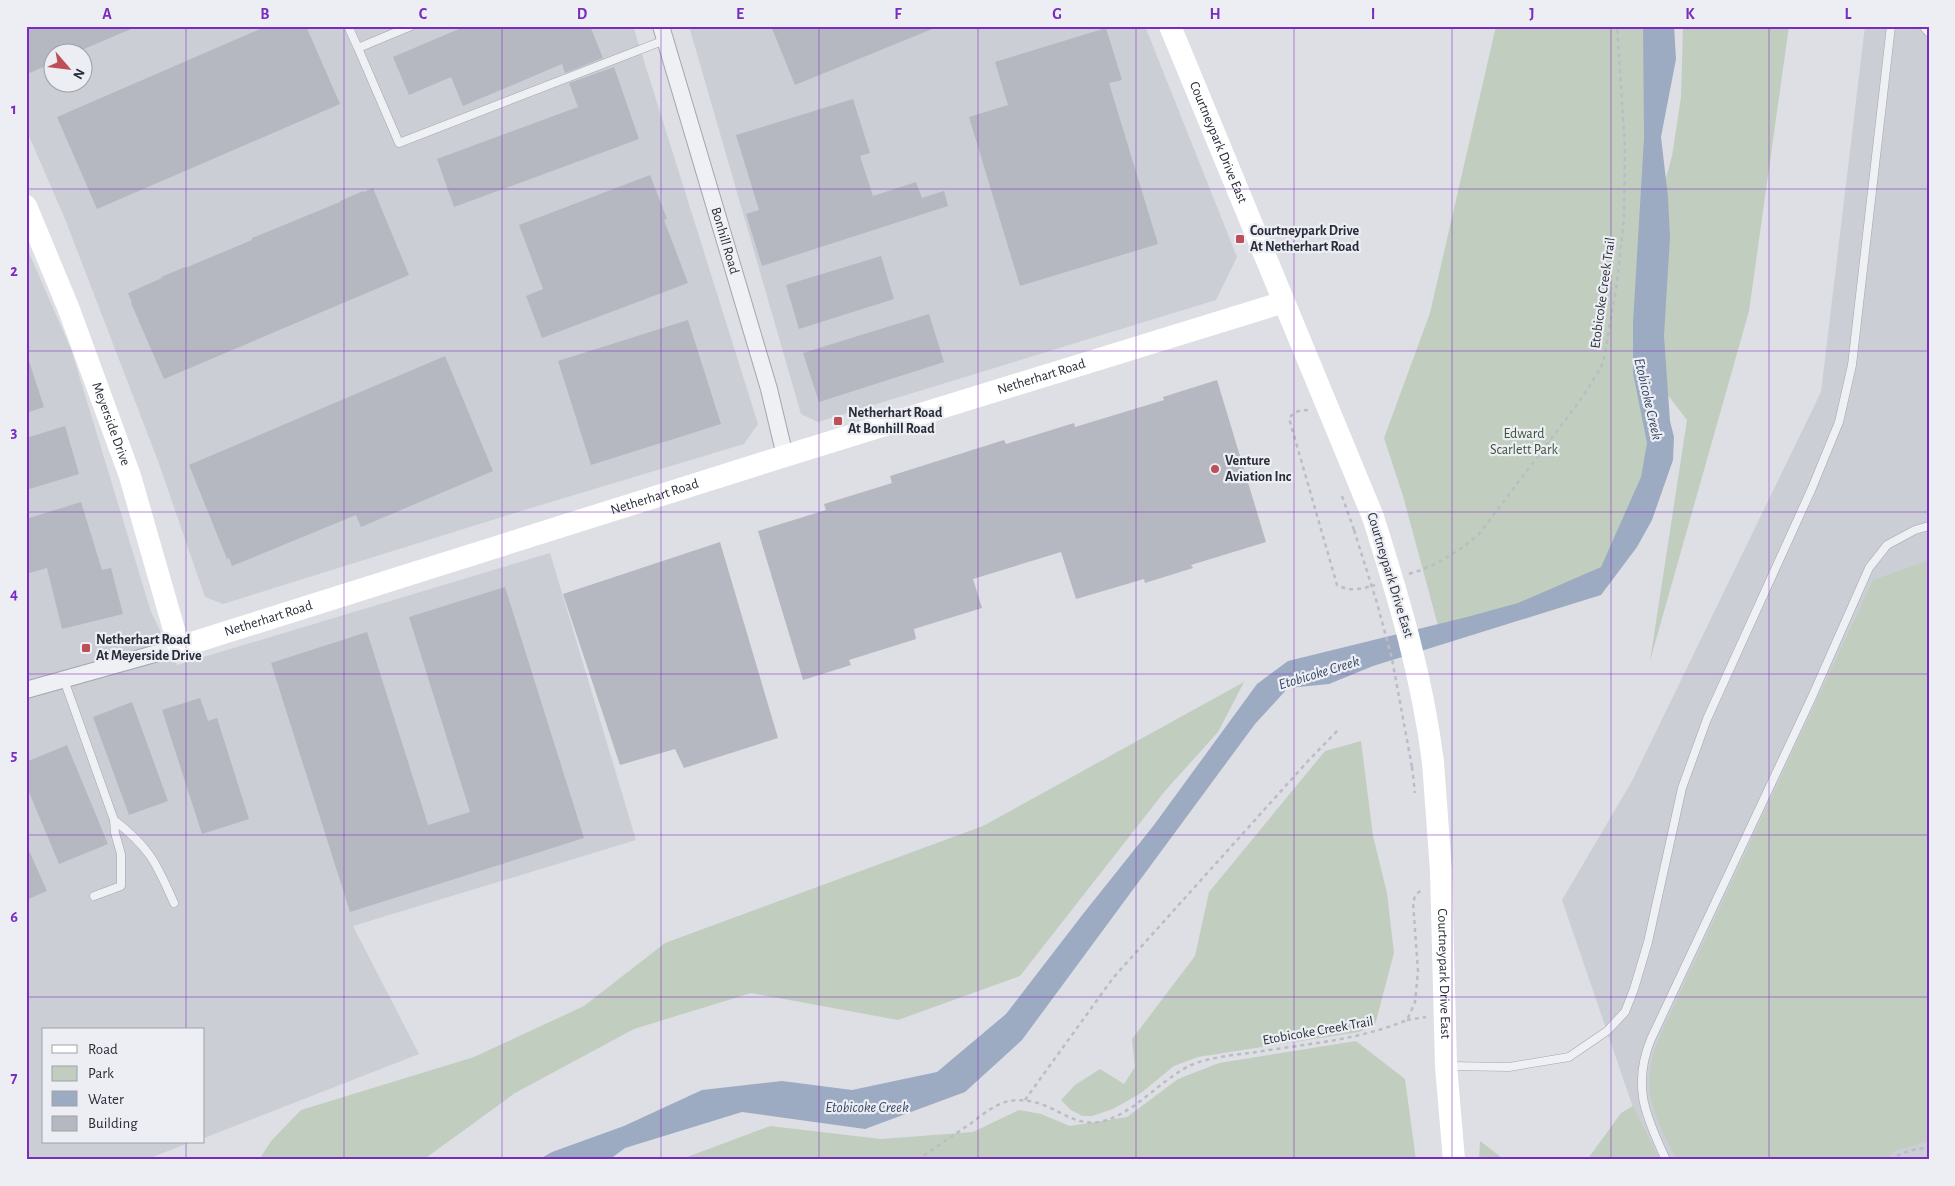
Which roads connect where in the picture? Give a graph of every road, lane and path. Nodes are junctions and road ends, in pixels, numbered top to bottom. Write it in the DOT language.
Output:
graph roads {
  1 [pos="348,26"];
  2 [pos="411,26"];
  3 [pos="1170,26"];
  4 [pos="1617,26"];
  5 [pos="1891,26"];
  6 [pos="1923,26"];
  7 [pos="663,33"];
  8 [pos="1929,34"];
  9 [pos="358,48"];
  10 [pos="26,206"];
  11 [pos="1284,302"];
  12 [pos="1290,418"];
  13 [pos="785,456"];
  14 [pos="1929,526"];
  15 [pos="1354,530"];
  16 [pos="1412,574"];
  17 [pos="1359,589"];
  18 [pos="179,647"];
  19 [pos="64,680"];
  20 [pos="26,690"];
  21 [pos="1340,728"];
  22 [pos="1422,765"];
  23 [pos="1415,796"];
  24 [pos="114,820"];
  25 [pos="1424,888"];
  26 [pos="94,896"];
  27 [pos="174,903"];
  28 [pos="1446,1066"];
  29 [pos="1025,1100"];
  30 [pos="1929,1148"];
  31 [pos="917,1160"];
  32 [pos="1454,1160"];
  33 [pos="1666,1160"];
  34 [pos="1890,1160"];
  1 -- 9 [label="lane"];
  2 -- 9 [label="lane"];
  3 -- 11 [label="street, Courtneypark Drive East"];
  4 -- 16 [label="path, Etobicoke Creek Trail"];
  5 -- 28 [label="lane"];
  6 -- 8 [label="lane"];
  7 -- 9 [label="lane"];
  7 -- 13 [label="street, Bonhill Road"];
  10 -- 18 [label="street, Meyerside Drive"];
  11 -- 13 [label="street, Netherhart Road"];
  11 -- 22 [label="street, Courtneypark Drive East, bridge"];
  12 -- 17 [label="path"];
  13 -- 18 [label="street, Netherhart Road"];
  14 -- 33 [label="lane"];
  15 -- 22 [label="path, bridge"];
  18 -- 19 [label="street, Netherhart Road"];
  19 -- 20 [label="street, Netherhart Road"];
  19 -- 24 [label="lane"];
  21 -- 29 [label="path"];
  22 -- 23 [label="path"];
  22 -- 28 [label="street, Courtneypark Drive East"];
  24 -- 26 [label="lane"];
  24 -- 27 [label="lane"];
  25 -- 29 [label="path, Etobicoke Creek Trail"];
  28 -- 32 [label="street, Courtneypark Drive East"];
  29 -- 31 [label="path, Etobicoke Creek Trail"];
  30 -- 34 [label="path"];
}
